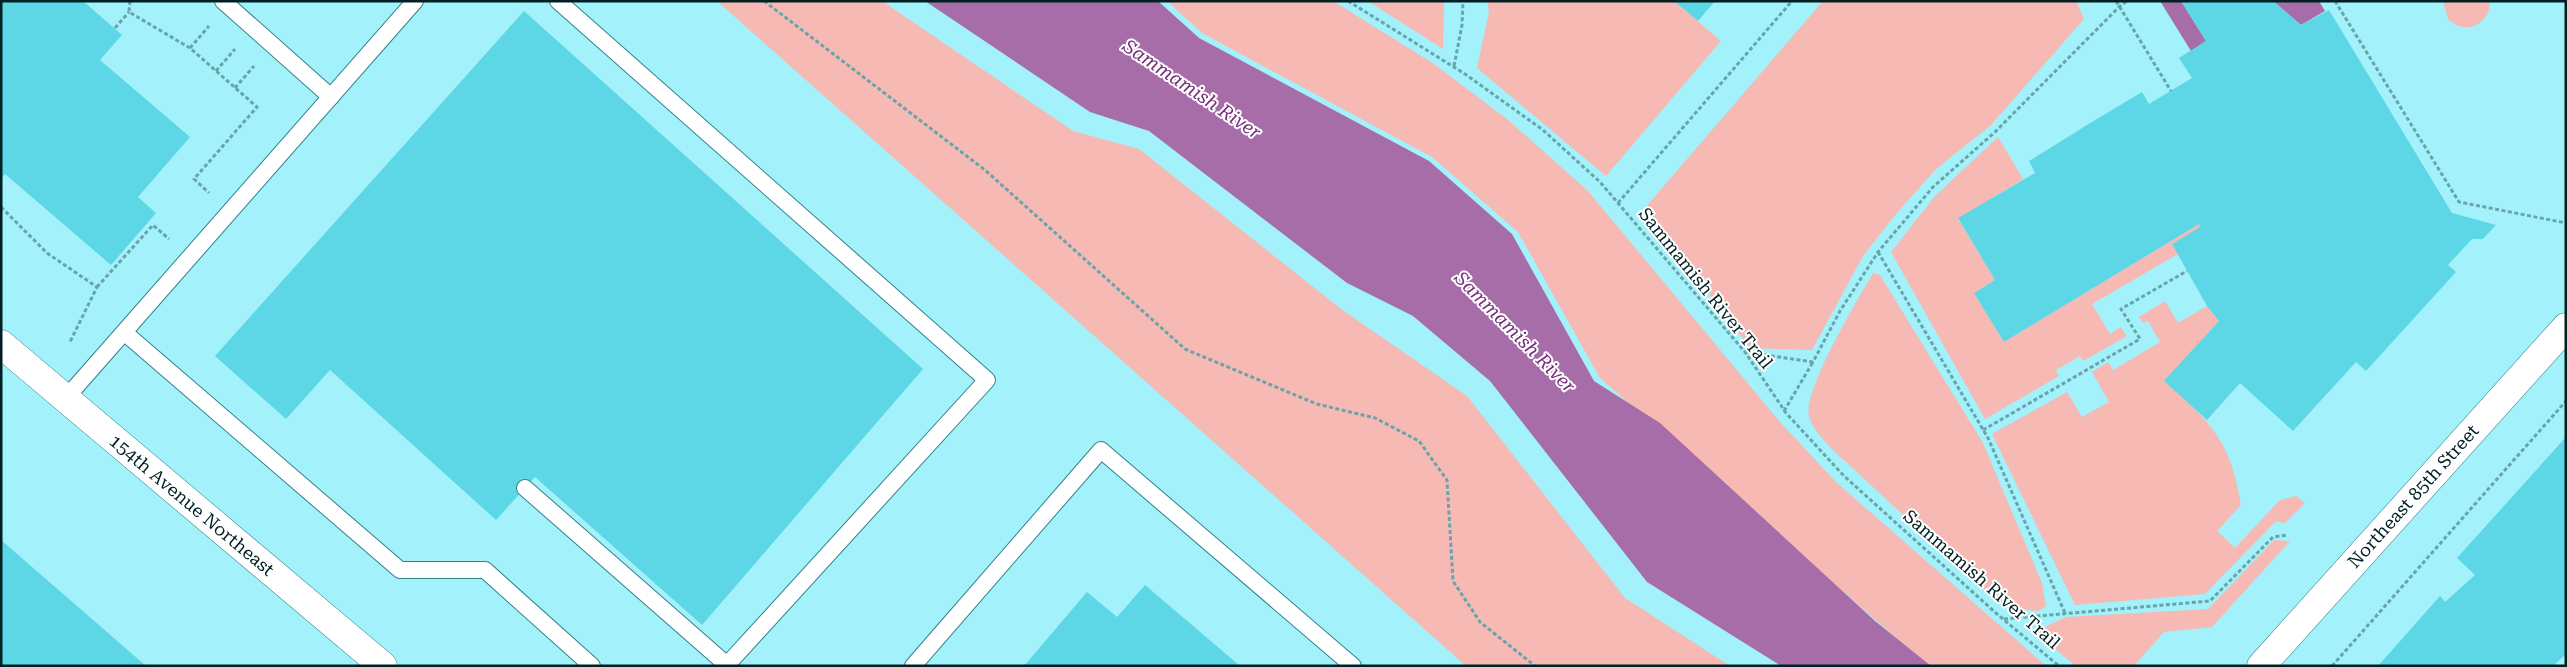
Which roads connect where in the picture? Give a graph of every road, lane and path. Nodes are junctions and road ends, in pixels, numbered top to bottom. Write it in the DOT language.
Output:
graph roads {
  1 [pos="130,1"];
  2 [pos="223,1"];
  3 [pos="414,1"];
  4 [pos="558,1"];
  5 [pos="764,1"];
  6 [pos="1348,1"];
  7 [pos="1462,1"];
  8 [pos="1792,1"];
  9 [pos="2116,1"];
  10 [pos="2127,1"];
  11 [pos="2335,1"];
  12 [pos="2120,6"];
  13 [pos="129,12"];
  14 [pos="115,28"];
  15 [pos="238,45"];
  16 [pos="258,62"];
  17 [pos="1454,66"];
  18 [pos="216,71"];
  19 [pos="235,88"];
  20 [pos="2171,91"];
  21 [pos="331,97"];
  22 [pos="216,199"];
  23 [pos="1618,203"];
  24 [pos="1,207"];
  25 [pos="2566,223"];
  26 [pos="176,244"];
  27 [pos="1878,252"];
  28 [pos="2187,271"];
  29 [pos="97,287"];
  30 [pos="2566,326"];
  31 [pos="125,334"];
  32 [pos="70,342"];
  33 [pos="1,344"];
  34 [pos="1745,352"];
  35 [pos="1813,362"];
  36 [pos="66,398"];
  37 [pos="2566,401"];
  38 [pos="1784,411"];
  39 [pos="1983,430"];
  40 [pos="526,488"];
  41 [pos="2287,535"];
  42 [pos="2065,613"];
  43 [pos="2004,620"];
  44 [pos="384,666"];
  45 [pos="592,666"];
  46 [pos="726,666"];
  47 [pos="913,666"];
  48 [pos="1353,666"];
  49 [pos="1535,666"];
  50 [pos="2059,666"];
  51 [pos="2261,666"];
  52 [pos="2332,666"];
  1 -- 13 [label="path"];
  2 -- 21 [label="lane"];
  3 -- 21 [label="lane"];
  4 -- 46 [label="lane"];
  5 -- 49 [label="path"];
  6 -- 17 [label="path, Sammamish River Trail"];
  7 -- 17 [label="path"];
  8 -- 23 [label="path"];
  9 -- 12 [label="path"];
  10 -- 12 [label="path"];
  11 -- 25 [label="path"];
  12 -- 20 [label="path"];
  12 -- 27 [label="path"];
  13 -- 14 [label="path"];
  13 -- 18 [label="path"];
  15 -- 18 [label="path"];
  16 -- 19 [label="path"];
  17 -- 23 [label="path, Sammamish River Trail"];
  18 -- 19 [label="path"];
  19 -- 22 [label="path"];
  21 -- 31 [label="lane"];
  23 -- 34 [label="path, Sammamish River Trail"];
  24 -- 29 [label="path"];
  26 -- 29 [label="path"];
  27 -- 35 [label="path"];
  27 -- 39 [label="path"];
  28 -- 39 [label="path"];
  29 -- 32 [label="path"];
  30 -- 51 [label="main road, Northeast 85th Street"];
  31 -- 36 [label="lane"];
  31 -- 45 [label="lane"];
  33 -- 36 [label="main road, 154th Avenue Northeast"];
  34 -- 35 [label="path"];
  34 -- 38 [label="path, Sammamish River Trail"];
  35 -- 38 [label="path"];
  36 -- 44 [label="main road, 154th Avenue Northeast"];
  37 -- 52 [label="path"];
  38 -- 43 [label="path, Sammamish River Trail"];
  39 -- 42 [label="path"];
  40 -- 46 [label="lane"];
  41 -- 42 [label="path"];
  42 -- 43 [label="path"];
  43 -- 50 [label="path, Sammamish River Trail"];
  47 -- 48 [label="lane"];
}
